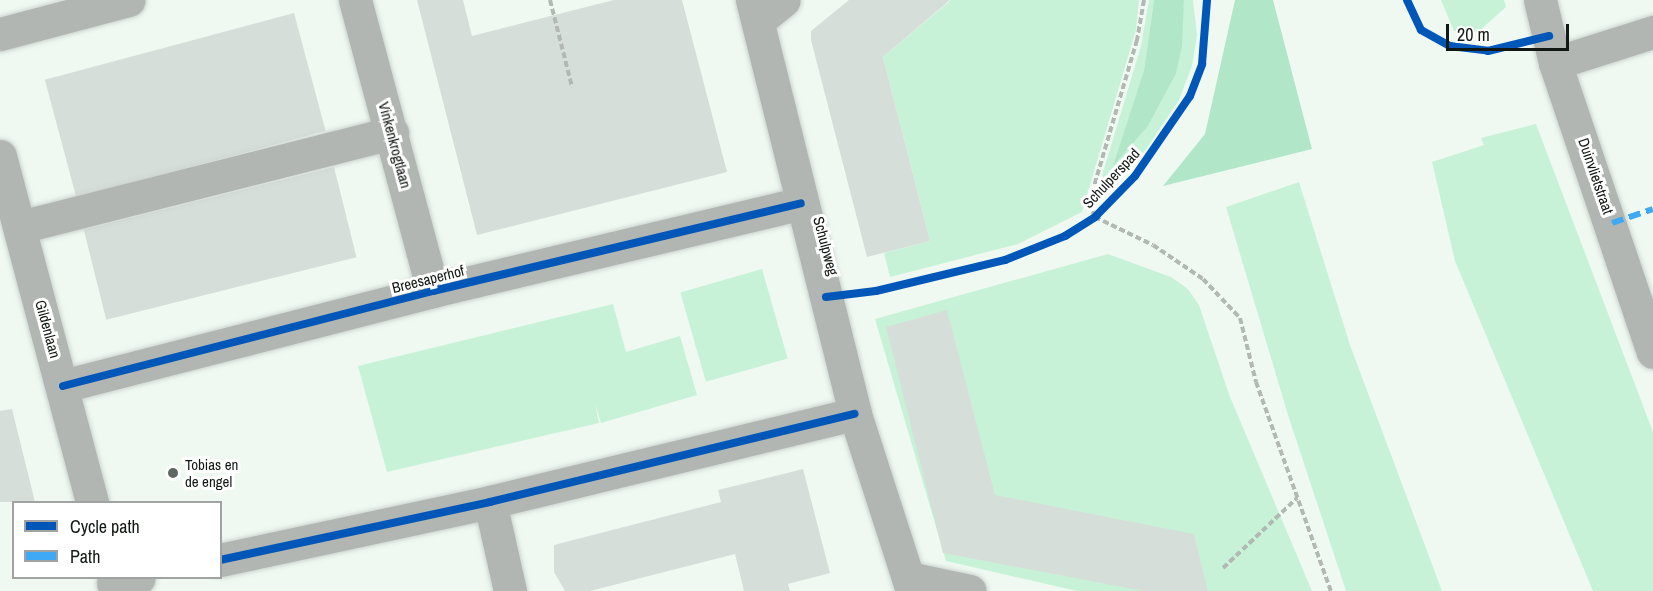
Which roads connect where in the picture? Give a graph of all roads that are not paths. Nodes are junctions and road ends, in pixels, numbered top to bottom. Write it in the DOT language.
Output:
graph roads {
  1 [pos="129,0"];
  2 [pos="355,0"];
  3 [pos="784,0"];
  4 [pos="1540,0"];
  5 [pos="755,11"];
  6 [pos="1653,32"];
  7 [pos="0,34"];
  8 [pos="1556,63"];
  9 [pos="392,133"];
  10 [pos="0,156"];
  11 [pos="801,203"];
  12 [pos="20,227"];
  13 [pos="433,291"];
  14 [pos="1653,352"];
  15 [pos="63,386"];
  16 [pos="855,414"];
  17 [pos="92,501"];
  18 [pos="490,502"];
  19 [pos="222,560"];
  20 [pos="910,585"];
  21 [pos="510,591"];
  22 [pos="969,591"];
  1 -- 7 [label="street"];
  2 -- 9 [label="street, Vinkenkrogtlaan"];
  3 -- 5 [label="street, Schulpweg"];
  4 -- 8 [label="street, Duinvlietstraat"];
  5 -- 11 [label="street, Schulpweg"];
  6 -- 8 [label="street"];
  8 -- 14 [label="street, Duinvlietstraat"];
  9 -- 12 [label="street"];
  9 -- 13 [label="street, Vinkenkrogtlaan"];
  10 -- 12 [label="street, Gildenlaan"];
  11 -- 13 [label="street, Breesaperhof"];
  11 -- 16 [label="street, Schulpweg"];
  12 -- 15 [label="street, Gildenlaan"];
  13 -- 15 [label="street, Breesaperhof"];
  15 -- 17 [label="street, Gildenlaan"];
  16 -- 18 [label="street"];
  16 -- 20 [label="street, Schulpweg"];
  18 -- 19 [label="street"];
  18 -- 21 [label="street"];
  20 -- 22 [label="street, Schulpweg"];
}
